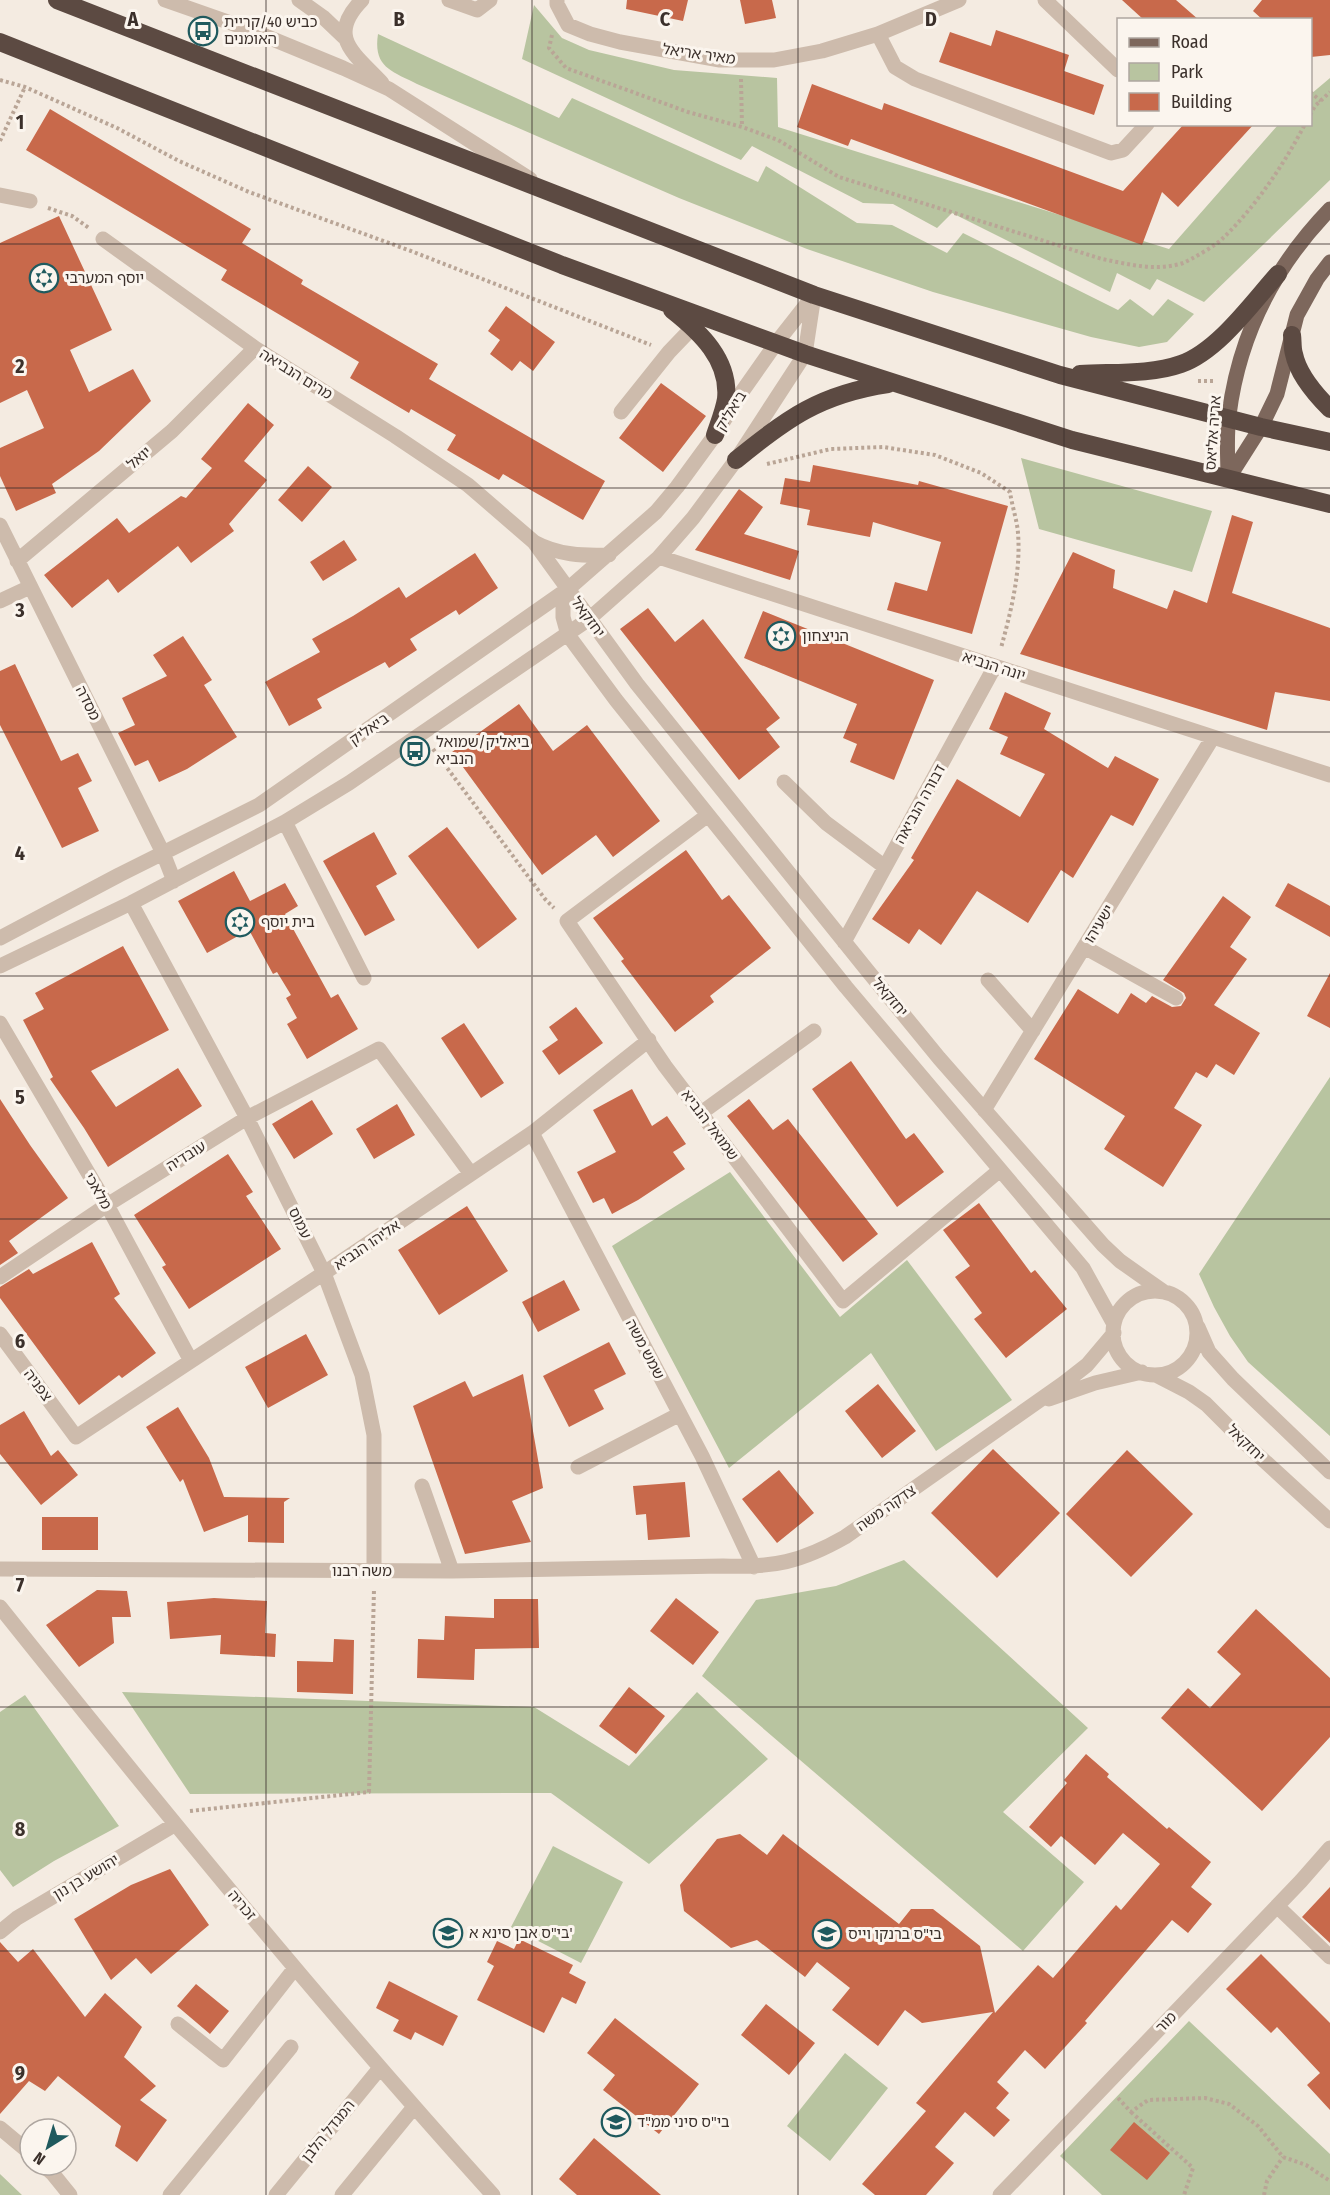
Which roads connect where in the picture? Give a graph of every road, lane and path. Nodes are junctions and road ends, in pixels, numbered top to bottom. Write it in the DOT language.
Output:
graph roads {
  1 [pos="57,0"];
  2 [pos="165,0"];
  3 [pos="299,0"];
  4 [pos="363,0"];
  5 [pos="449,0"];
  6 [pos="490,0"];
  7 [pos="959,0"];
  8 [pos="1046,0"];
  9 [pos="557,2"];
  10 [pos="878,34"];
  11 [pos="344,37"];
  12 [pos="0,42"];
  13 [pos="741,60"];
  14 [pos="1117,68"];
  15 [pos="0,80"];
  16 [pos="25,87"];
  17 [pos="389,89"];
  18 [pos="1330,92"];
  19 [pos="1312,93"];
  20 [pos="1321,101"];
  21 [pos="1312,113"];
  22 [pos="1145,126"];
  23 [pos="1304,126"];
  24 [pos="742,127"];
  25 [pos="0,141"];
  26 [pos="0,195"];
  27 [pos="561,198"];
  28 [pos="30,201"];
  29 [pos="1330,209"];
  30 [pos="103,239"];
  31 [pos="1330,262"];
  32 [pos="1278,274"];
  33 [pos="814,295"];
  34 [pos="662,301"];
  35 [pos="693,327"];
  36 [pos="1292,335"];
  37 [pos="777,342"];
  38 [pos="255,348"];
  39 [pos="669,352"];
  40 [pos="805,354"];
  41 [pos="1060,375"];
  42 [pos="893,383"];
  43 [pos="1330,409"];
  44 [pos="621,412"];
  45 [pos="1229,417"];
  46 [pos="1261,427"];
  47 [pos="715,435"];
  48 [pos="1330,442"];
  49 [pos="736,460"];
  50 [pos="765,465"];
  51 [pos="1228,479"];
  52 [pos="1330,504"];
  53 [pos="0,525"];
  54 [pos="534,542"];
  55 [pos="609,555"];
  56 [pos="659,557"];
  57 [pos="17,561"];
  58 [pos="30,587"];
  59 [pos="568,589"];
  60 [pos="0,601"];
  61 [pos="589,619"];
  62 [pos="568,636"];
  63 [pos="995,666"];
  64 [pos="422,734"];
  65 [pos="1213,737"];
  66 [pos="1330,775"];
  67 [pos="784,782"];
  68 [pos="708,815"];
  69 [pos="285,822"];
  70 [pos="163,853"];
  71 [pos="885,867"];
  72 [pos="174,881"];
  73 [pos="131,903"];
  74 [pos="567,921"];
  75 [pos="0,938"];
  76 [pos="844,942"];
  77 [pos="1084,947"];
  78 [pos="0,966"];
  79 [pos="364,978"];
  80 [pos="988,980"];
  81 [pos="1176,998"];
  82 [pos="0,1023"];
  83 [pos="814,1031"];
  84 [pos="1033,1031"];
  85 [pos="650,1040"];
  86 [pos="984,1110"];
  87 [pos="701,1113"];
  88 [pos="248,1118"];
  89 [pos="532,1133"];
  90 [pos="1000,1170"];
  91 [pos="471,1174"];
  92 [pos="107,1205"];
  93 [pos="324,1273"];
  94 [pos="0,1278"];
  95 [pos="1164,1292"];
  96 [pos="1196,1322"];
  97 [pos="1114,1328"];
  98 [pos="0,1334"];
  99 [pos="191,1361"];
  100 [pos="1149,1373"];
  101 [pos="1032,1405"];
  102 [pos="680,1414"];
  103 [pos="76,1437"];
  104 [pos="579,1467"];
  105 [pos="1330,1472"];
  106 [pos="422,1486"];
  107 [pos="1330,1521"];
  108 [pos="723,1566"];
  109 [pos="754,1567"];
  110 [pos="0,1569"];
  111 [pos="374,1571"];
  112 [pos="452,1571"];
  113 [pos="0,1607"];
  114 [pos="170,1819"];
  115 [pos="1330,1848"];
  116 [pos="1277,1906"];
  117 [pos="0,1932"];
  118 [pos="1330,1957"];
  119 [pos="295,1968"];
  120 [pos="178,2024"];
  121 [pos="291,2047"];
  122 [pos="380,2068"];
  123 [pos="1106,2085"];
  124 [pos="414,2107"];
  125 [pos="1131,2112"];
  126 [pos="0,2128"];
  127 [pos="18,2143"];
  128 [pos="1283,2157"];
  129 [pos="55,2177"];
  130 [pos="1330,2181"];
  131 [pos="70,2195"];
  132 [pos="170,2195"];
  133 [pos="276,2195"];
  134 [pos="342,2195"];
  135 [pos="493,2195"];
  136 [pos="1000,2195"];
  137 [pos="1184,2195"];
  138 [pos="1264,2195"];
  1 -- 27 [label="highway"];
  2 -- 17 [label="street"];
  3 -- 11 [label="street"];
  4 -- 11 [label="street"];
  5 -- 6 [label="street"];
  7 -- 10 [label="street, מאיר אריאל"];
  8 -- 14 [label="street"];
  9 -- 13 [label="street, מאיר אריאל"];
  9 -- 24 [label="path"];
  10 -- 13 [label="street, מאיר אריאל"];
  10 -- 22 [label="street"];
  11 -- 17 [label="street"];
  12 -- 34 [label="highway"];
  13 -- 24 [label="path"];
  15 -- 16 [label="path"];
  16 -- 25 [label="path"];
  16 -- 39 [label="path"];
  17 -- 27 [label="street"];
  18 -- 20 [label="path"];
  19 -- 20 [label="path"];
  20 -- 21 [label="path"];
  23 -- 24 [label="path"];
  26 -- 28 [label="street"];
  27 -- 33 [label="highway"];
  28 -- 30 [label="path"];
  29 -- 32 [label="main road, אריה אליאס"];
  30 -- 38 [label="street, מרים הנביאה"];
  31 -- 36 [label="main road, אריה אליאס"];
  32 -- 41 [label="highway"];
  32 -- 45 [label="main road, אריה אליאס"];
  33 -- 37 [label="street, ביאליק"];
  33 -- 40 [label="street, ביאליק"];
  33 -- 41 [label="highway"];
  34 -- 35 [label="highway"];
  34 -- 37 [label="highway"];
  35 -- 39 [label="street"];
  35 -- 47 [label="highway"];
  36 -- 43 [label="highway"];
  36 -- 46 [label="main road, אריה אליאס"];
  37 -- 40 [label="highway"];
  37 -- 47 [label="street, ביאליק"];
  38 -- 54 [label="street, מרים הנביאה"];
  38 -- 57 [label="street, יואל"];
  39 -- 44 [label="street"];
  40 -- 42 [label="highway"];
  40 -- 49 [label="street, ביאליק"];
  41 -- 45 [label="highway"];
  42 -- 49 [label="highway"];
  42 -- 51 [label="highway"];
  45 -- 46 [label="highway"];
  45 -- 51 [label="main road, אריה אליאס"];
  46 -- 48 [label="highway"];
  46 -- 51 [label="main road, אריה אליאס"];
  47 -- 55 [label="street, ביאליק"];
  49 -- 56 [label="street, ביאליק"];
  50 -- 63 [label="path"];
  51 -- 52 [label="highway"];
  53 -- 57 [label="street, מסדה"];
  54 -- 55 [label="street"];
  54 -- 59 [label="street, מרים הנביאה"];
  55 -- 59 [label="street, ביאליק"];
  56 -- 61 [label="street, ביאליק"];
  56 -- 63 [label="street, יונה הנביא"];
  57 -- 58 [label="street, מסדה"];
  58 -- 60 [label="street"];
  58 -- 70 [label="street, מסדה"];
  59 -- 61 [label="street, יחזקאל"];
  59 -- 62 [label="street, יחזקאל"];
  59 -- 70 [label="street, ביאליק"];
  61 -- 62 [label="street, ביאליק"];
  61 -- 76 [label="street, יחזקאל"];
  62 -- 64 [label="street, ביאליק"];
  62 -- 68 [label="street, יחזקאל"];
  63 -- 65 [label="street, יונה הנביא"];
  63 -- 71 [label="street, דבורה הנביאה"];
  64 -- 69 [label="street, ביאליק"];
  64 -- 74 [label="path"];
  65 -- 66 [label="street, יונה הנביא"];
  65 -- 77 [label="street, ישעיהו"];
  67 -- 71 [label="street"];
  68 -- 74 [label="street"];
  68 -- 90 [label="street, יחזקאל"];
  69 -- 72 [label="street, ביאליק"];
  69 -- 79 [label="street"];
  70 -- 72 [label="street, מסדה"];
  70 -- 75 [label="street, ביאליק"];
  71 -- 76 [label="street, דבורה הנביאה"];
  72 -- 73 [label="street, ביאליק"];
  73 -- 78 [label="street, ביאליק"];
  73 -- 88 [label="street, עמוס"];
  74 -- 85 [label="street, שמואל הנביא"];
  76 -- 86 [label="street, יחזקאל"];
  77 -- 81 [label="street"];
  77 -- 84 [label="street, ישעיהו"];
  80 -- 84 [label="street"];
  82 -- 92 [label="street, מלאכי"];
  83 -- 87 [label="street"];
  84 -- 86 [label="street, ישעיהו"];
  85 -- 87 [label="street, שמואל הנביא"];
  85 -- 89 [label="street, אליהו הנביא"];
  86 -- 95 [label="street, יחזקאל"];
  87 -- 90 [label="street, שמואל הנביא"];
  88 -- 91 [label="street, עובדיה"];
  88 -- 92 [label="street, עובדיה"];
  88 -- 93 [label="street, עמוס"];
  89 -- 91 [label="street, אליהו הנביא"];
  89 -- 102 [label="street, שמש משה"];
  90 -- 97 [label="street, יחזקאל"];
  91 -- 93 [label="street, אליהו הנביא"];
  92 -- 94 [label="street, עובדיה"];
  92 -- 99 [label="street, מלאכי"];
  93 -- 99 [label="street, אליהו הנביא"];
  93 -- 111 [label="street, עמוס"];
  95 -- 96 [label="street"];
  95 -- 97 [label="street"];
  96 -- 100 [label="street"];
  96 -- 105 [label="street"];
  97 -- 100 [label="street"];
  97 -- 101 [label="street, צדקה משה"];
  98 -- 103 [label="street, צפניה"];
  99 -- 103 [label="street, אליהו הנביא"];
  100 -- 101 [label="street, צדקה משה"];
  100 -- 107 [label="street, יחזקאל"];
  101 -- 109 [label="street, צדקה משה"];
  102 -- 104 [label="street"];
  102 -- 109 [label="street, שמש משה"];
  106 -- 112 [label="street"];
  108 -- 109 [label="street, צדקה משה"];
  108 -- 112 [label="street, משה רבנו"];
  110 -- 111 [label="street, משה רבנו"];
  111 -- 112 [label="street, משה רבנו"];
  111 -- 114 [label="path"];
  113 -- 114 [label="street, זכריה"];
  114 -- 117 [label="street, יהושע בן נון"];
  114 -- 119 [label="street, זכריה"];
  115 -- 116 [label="street, מור"];
  116 -- 118 [label="street"];
  116 -- 123 [label="street, מור"];
  119 -- 120 [label="street"];
  119 -- 122 [label="street, זכריה"];
  121 -- 132 [label="street"];
  122 -- 124 [label="street, זכריה"];
  122 -- 133 [label="street, המגדל הלבן"];
  123 -- 125 [label="path"];
  123 -- 136 [label="street, מור"];
  124 -- 134 [label="street"];
  124 -- 135 [label="street, זכריה"];
  125 -- 128 [label="path"];
  125 -- 137 [label="path"];
  126 -- 127 [label="street"];
  128 -- 130 [label="path"];
  128 -- 138 [label="path"];
  129 -- 131 [label="street"];
}
